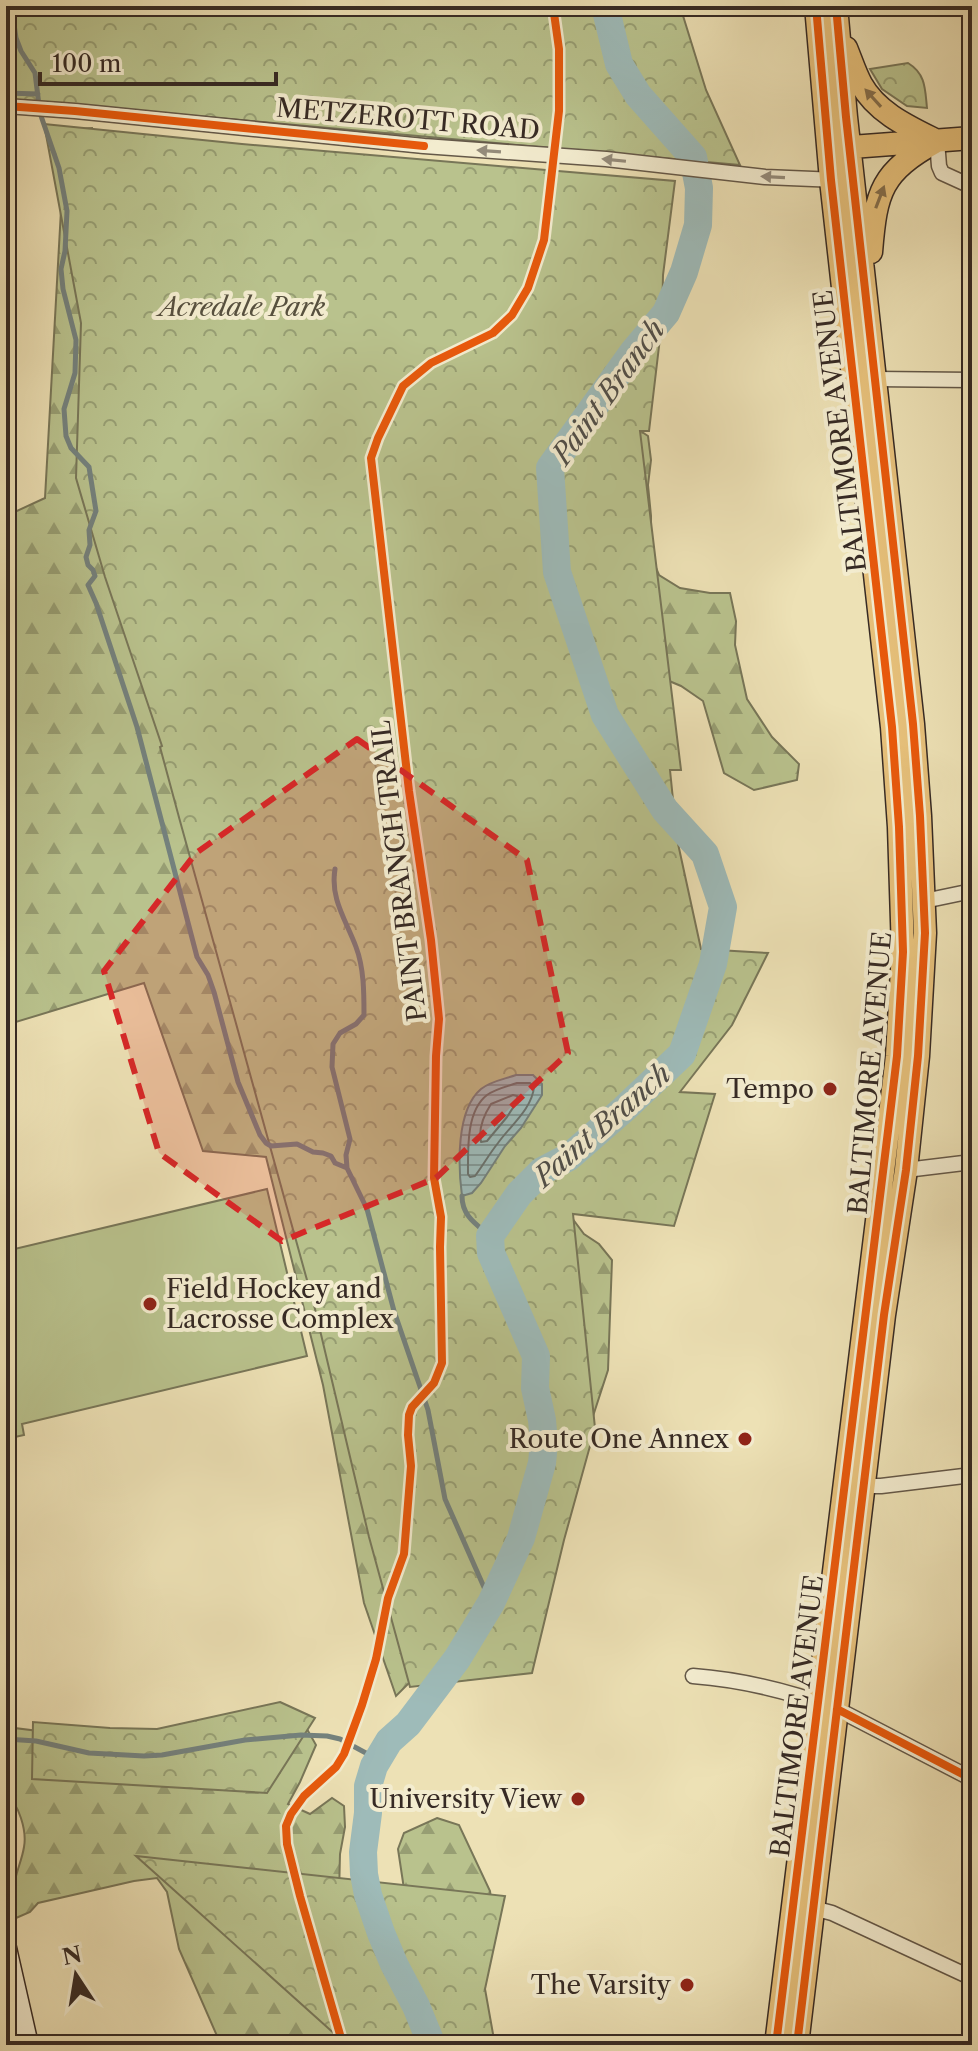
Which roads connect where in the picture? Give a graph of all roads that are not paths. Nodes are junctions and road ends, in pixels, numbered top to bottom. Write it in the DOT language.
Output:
graph roads {
  1 [pos="816,6"];
  2 [pos="836,6"];
  3 [pos="838,30"];
  4 [pos="6,106"];
  5 [pos="972,138"];
  6 [pos="937,141"];
  7 [pos="839,148"];
  8 [pos="842,179"];
  9 [pos="972,182"];
  10 [pos="867,301"];
  11 [pos="875,379"];
  12 [pos="972,380"];
  13 [pos="972,891"];
  14 [pos="924,901"];
  15 [pos="972,1162"];
  16 [pos="906,1170"];
  17 [pos="972,1475"];
  18 [pos="864,1486"];
  19 [pos="693,1676"];
  20 [pos="828,1706"];
  21 [pos="972,1779"];
  22 [pos="813,1908"];
  23 [pos="6,1948"];
  24 [pos="972,1978"];
  25 [pos="28,2045"];
  26 [pos="776,2045"];
  27 [pos="797,2045"];
  1 -- 7 [label="main road, BALTIMORE AVENUE"];
  2 -- 3 [label="main road, BALTIMORE AVENUE"];
  6 -- 3 [label="main road, one-way"];
  3 -- 7 [label="main road, BALTIMORE AVENUE"];
  8 -- 4 [label="street, METZEROTT ROAD, one-way"];
  5 -- 6 [label="main road"];
  6 -- 7 [label="main road"];
  6 -- 9 [label="street"];
  10 -- 6 [label="main road, one-way"];
  7 -- 8 [label="main road, BALTIMORE AVENUE"];
  8 -- 10 [label="main road, BALTIMORE AVENUE"];
  8 -- 20 [label="main road, BALTIMORE AVENUE"];
  10 -- 11 [label="main road, BALTIMORE AVENUE"];
  11 -- 12 [label="street"];
  11 -- 14 [label="main road, BALTIMORE AVENUE"];
  13 -- 14 [label="street"];
  14 -- 16 [label="main road, BALTIMORE AVENUE"];
  15 -- 16 [label="street"];
  16 -- 18 [label="main road, BALTIMORE AVENUE"];
  17 -- 18 [label="street"];
  18 -- 20 [label="main road, BALTIMORE AVENUE"];
  19 -- 20 [label="street"];
  20 -- 21 [label="street"];
  20 -- 22 [label="main road, BALTIMORE AVENUE"];
  20 -- 26 [label="main road, BALTIMORE AVENUE"];
  22 -- 24 [label="street"];
  22 -- 27 [label="main road, BALTIMORE AVENUE"];
  23 -- 25 [label="street"];
}
